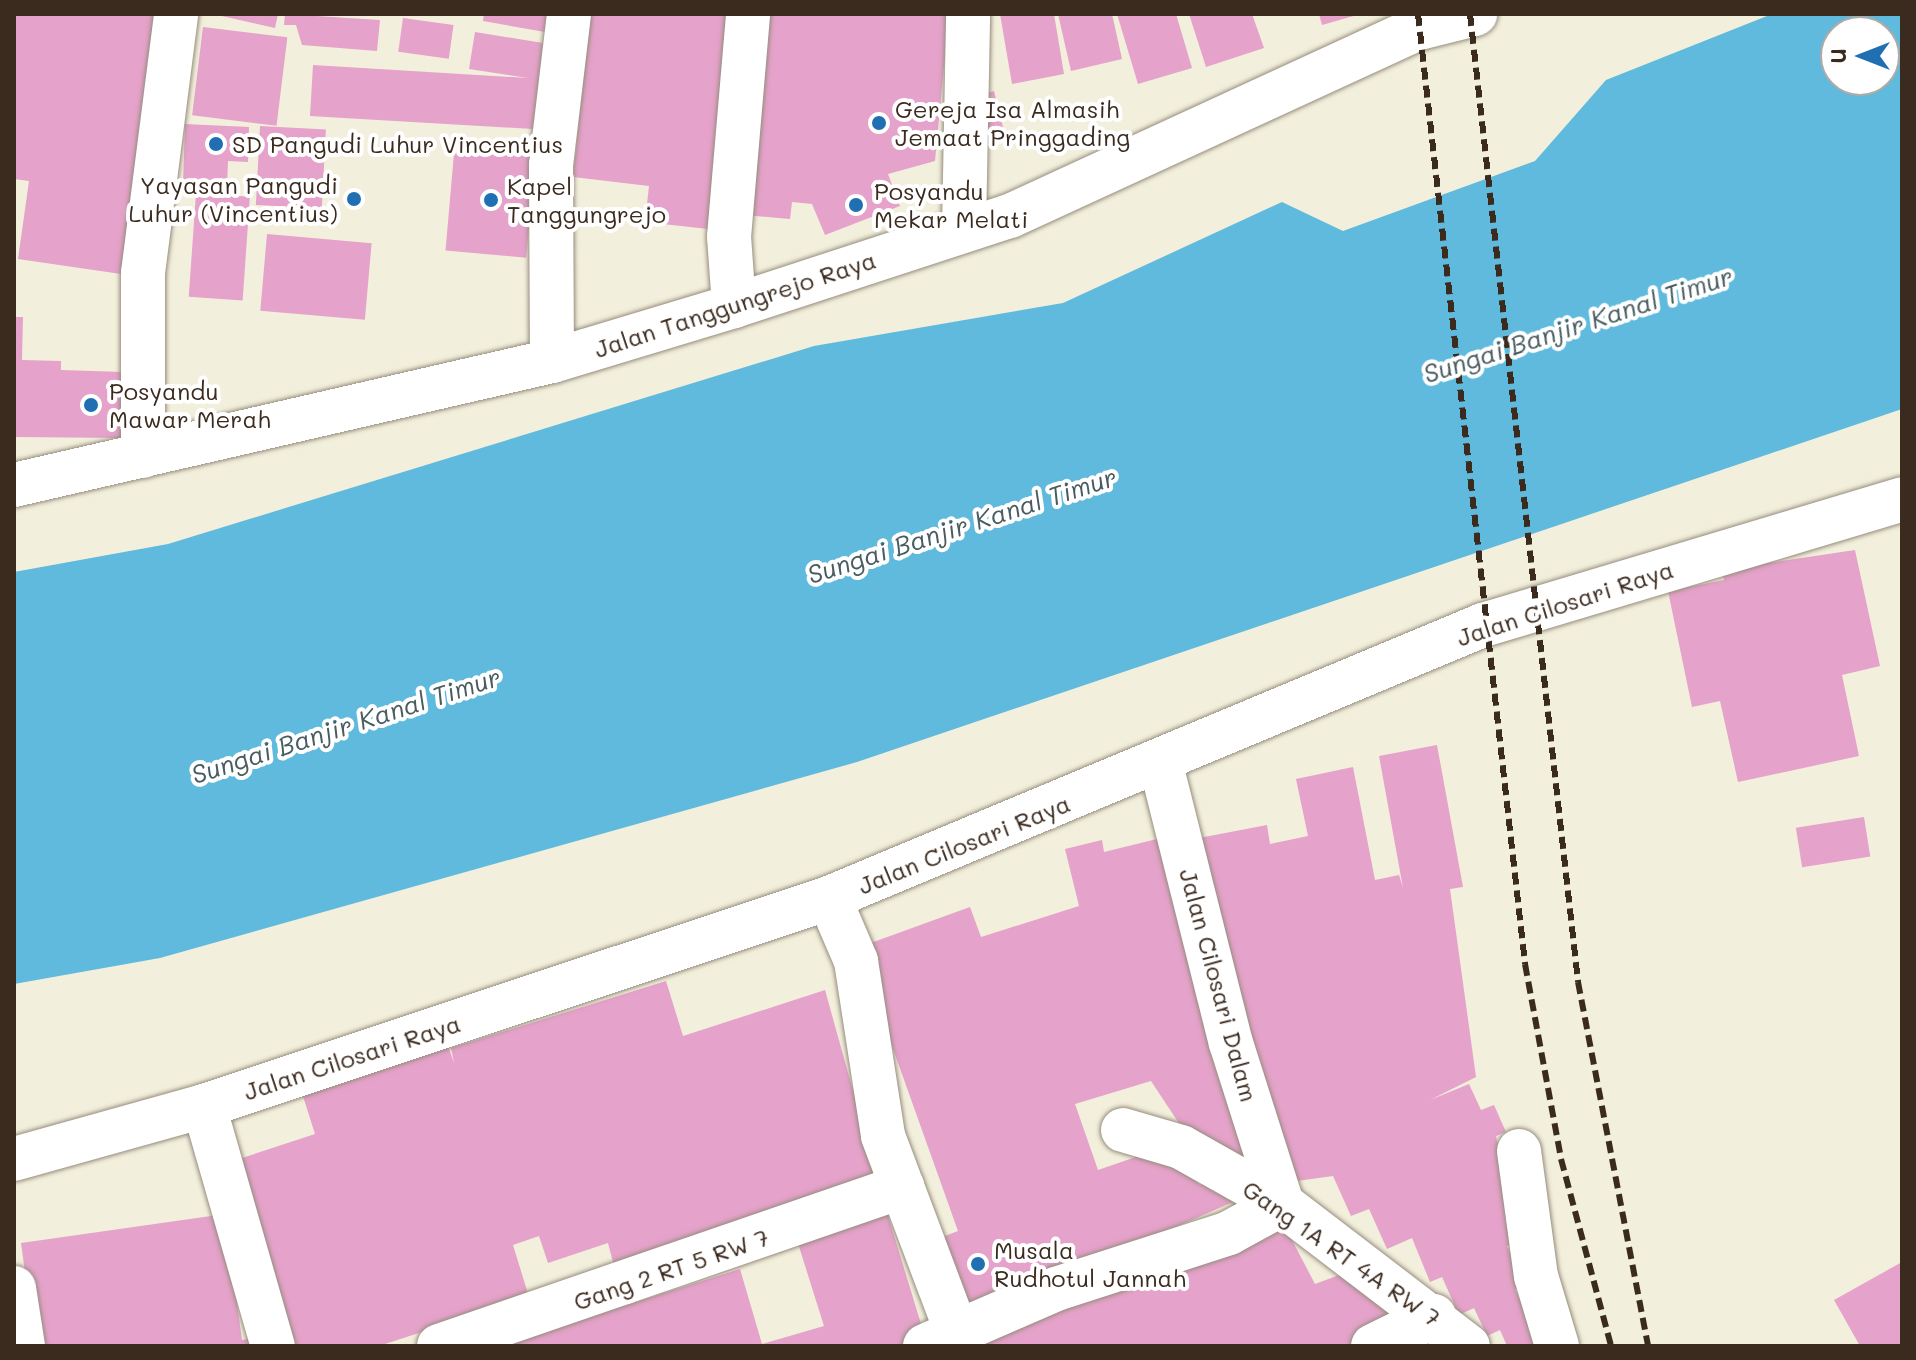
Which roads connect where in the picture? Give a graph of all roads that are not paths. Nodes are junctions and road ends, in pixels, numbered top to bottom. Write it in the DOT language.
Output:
graph roads {
  1 [pos="176,14"];
  2 [pos="569,14"];
  3 [pos="748,14"];
  4 [pos="968,14"];
  5 [pos="1473,15"];
  6 [pos="1390,28"];
  7 [pos="964,229"];
  8 [pos="734,306"];
  9 [pos="552,361"];
  10 [pos="143,456"];
  11 [pos="14,485"];
  12 [pos="1902,499"];
  13 [pos="1161,765"];
  14 [pos="829,898"];
  15 [pos="204,1106"];
  16 [pos="1123,1130"];
  17 [pos="1519,1151"];
  18 [pos="14,1159"];
  19 [pos="902,1187"];
  20 [pos="1282,1204"];
  21 [pos="14,1288"];
  22 [pos="1434,1316"];
  23 [pos="948,1342"];
  24 [pos="23,1346"];
  25 [pos="273,1346"];
  26 [pos="439,1346"];
  27 [pos="1373,1346"];
  28 [pos="1468,1346"];
  29 [pos="1557,1346"];
  1 -- 10 [label="street"];
  2 -- 9 [label="street"];
  3 -- 8 [label="street"];
  4 -- 7 [label="street"];
  5 -- 6 [label="street, Jalan Tanggungrejo Raya"];
  6 -- 7 [label="street, Jalan Tanggungrejo Raya"];
  7 -- 8 [label="street, Jalan Tanggungrejo Raya"];
  8 -- 9 [label="street, Jalan Tanggungrejo Raya"];
  9 -- 10 [label="street, Jalan Tanggungrejo Raya"];
  10 -- 11 [label="street, Jalan Tanggungrejo Raya"];
  12 -- 13 [label="street, Jalan Cilosari Raya"];
  13 -- 14 [label="street, Jalan Cilosari Raya"];
  13 -- 20 [label="street, Jalan Cilosari Dalam"];
  14 -- 15 [label="street, Jalan Cilosari Raya"];
  14 -- 19 [label="street"];
  15 -- 18 [label="street, Jalan Cilosari Raya"];
  15 -- 25 [label="street"];
  16 -- 20 [label="street, Gang 1A RT 4A RW 7"];
  17 -- 29 [label="street"];
  19 -- 23 [label="street"];
  19 -- 26 [label="street, Gang 2 RT 5 RW 7"];
  20 -- 22 [label="street, Gang 1A RT 4A RW 7"];
  20 -- 23 [label="street"];
  21 -- 24 [label="street"];
  22 -- 27 [label="street"];
  22 -- 28 [label="street, Gang 1A RT 4A RW 7"];
}
